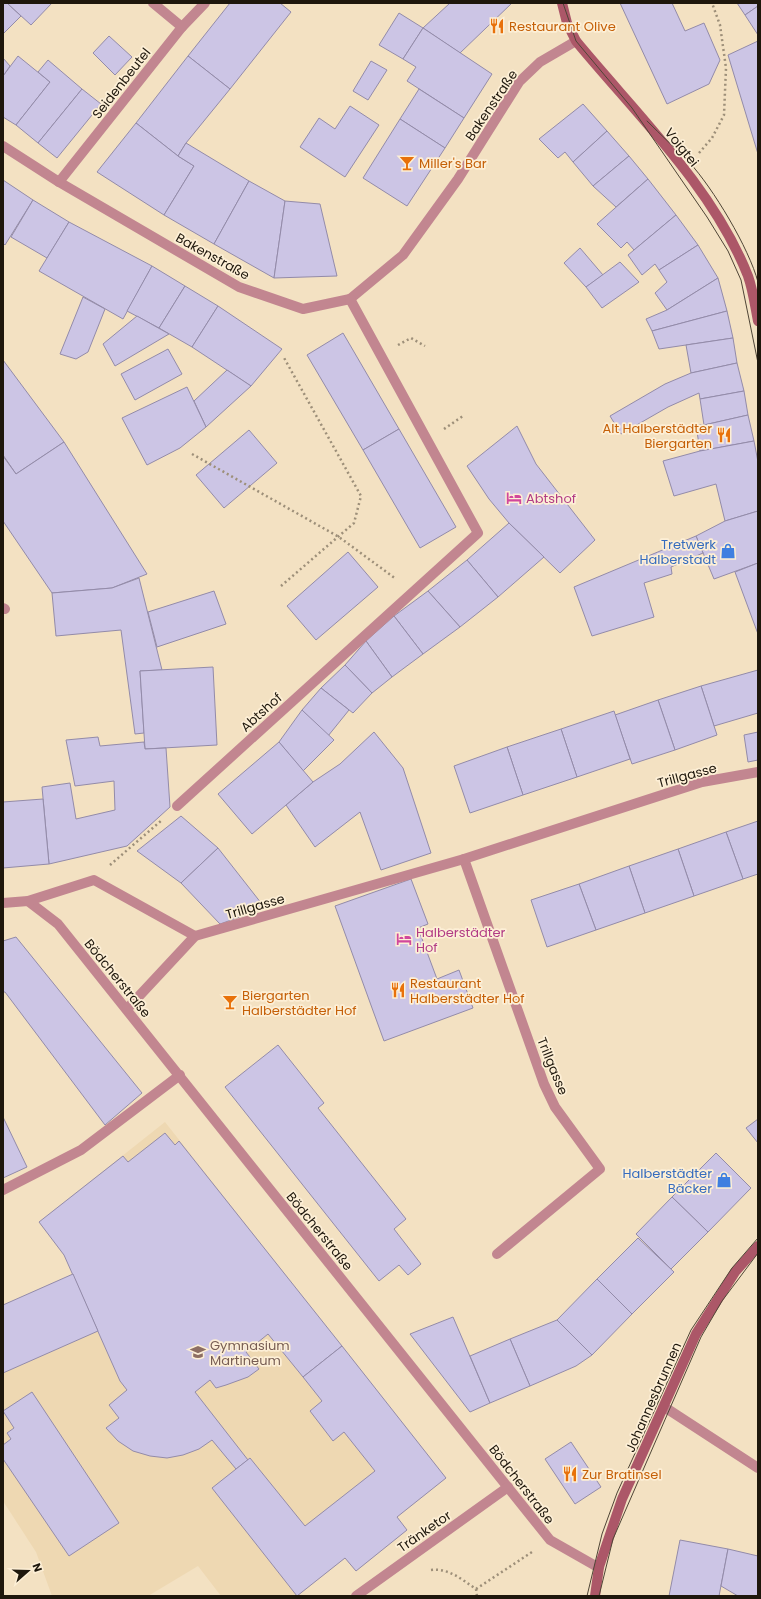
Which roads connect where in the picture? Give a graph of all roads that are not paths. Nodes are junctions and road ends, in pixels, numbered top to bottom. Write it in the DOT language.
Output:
graph roads {
  1 [pos="153,3"];
  2 [pos="205,3"];
  3 [pos="562,3"];
  4 [pos="182,27"];
  5 [pos="576,41"];
  6 [pos="3,146"];
  7 [pos="59,182"];
  8 [pos="350,299"];
  9 [pos="758,321"];
  10 [pos="758,772"];
  11 [pos="177,806"];
  12 [pos="464,859"];
  13 [pos="28,901"];
  14 [pos="3,903"];
  15 [pos="195,936"];
  16 [pos="127,1009"];
  17 [pos="180,1075"];
  18 [pos="3,1190"];
  19 [pos="758,1246"];
  20 [pos="496,1254"];
  21 [pos="663,1408"];
  22 [pos="758,1468"];
  23 [pos="508,1487"];
  24 [pos="599,1567"];
  25 [pos="356,1596"];
  26 [pos="595,1596"];
  1 -- 4 [label="street"];
  2 -- 4 [label="street, Seidenbeutel"];
  3 -- 5 [label="street, Voigtei"];
  4 -- 7 [label="street, Seidenbeutel"];
  5 -- 8 [label="street, Bakenstraße"];
  5 -- 9 [label="street, Voigtei"];
  6 -- 7 [label="street, Bakenstraße"];
  7 -- 8 [label="street, Bakenstraße"];
  8 -- 11 [label="street, Abtshof"];
  10 -- 12 [label="street, Trillgasse"];
  12 -- 15 [label="street, Trillgasse"];
  12 -- 20 [label="street, Trillgasse"];
  13 -- 14 [label="street"];
  13 -- 15 [label="street"];
  13 -- 16 [label="street, Bödcherstraße"];
  15 -- 16 [label="street"];
  16 -- 17 [label="street, Bödcherstraße"];
  17 -- 18 [label="street"];
  17 -- 23 [label="street, Bödcherstraße"];
  19 -- 21 [label="street, Johannesbrunnen"];
  21 -- 22 [label="street"];
  21 -- 24 [label="street, Johannesbrunnen"];
  23 -- 24 [label="street, Bödcherstraße"];
  23 -- 25 [label="street, Tränketor"];
  24 -- 26 [label="street, Johannesbrunnen"];
}
